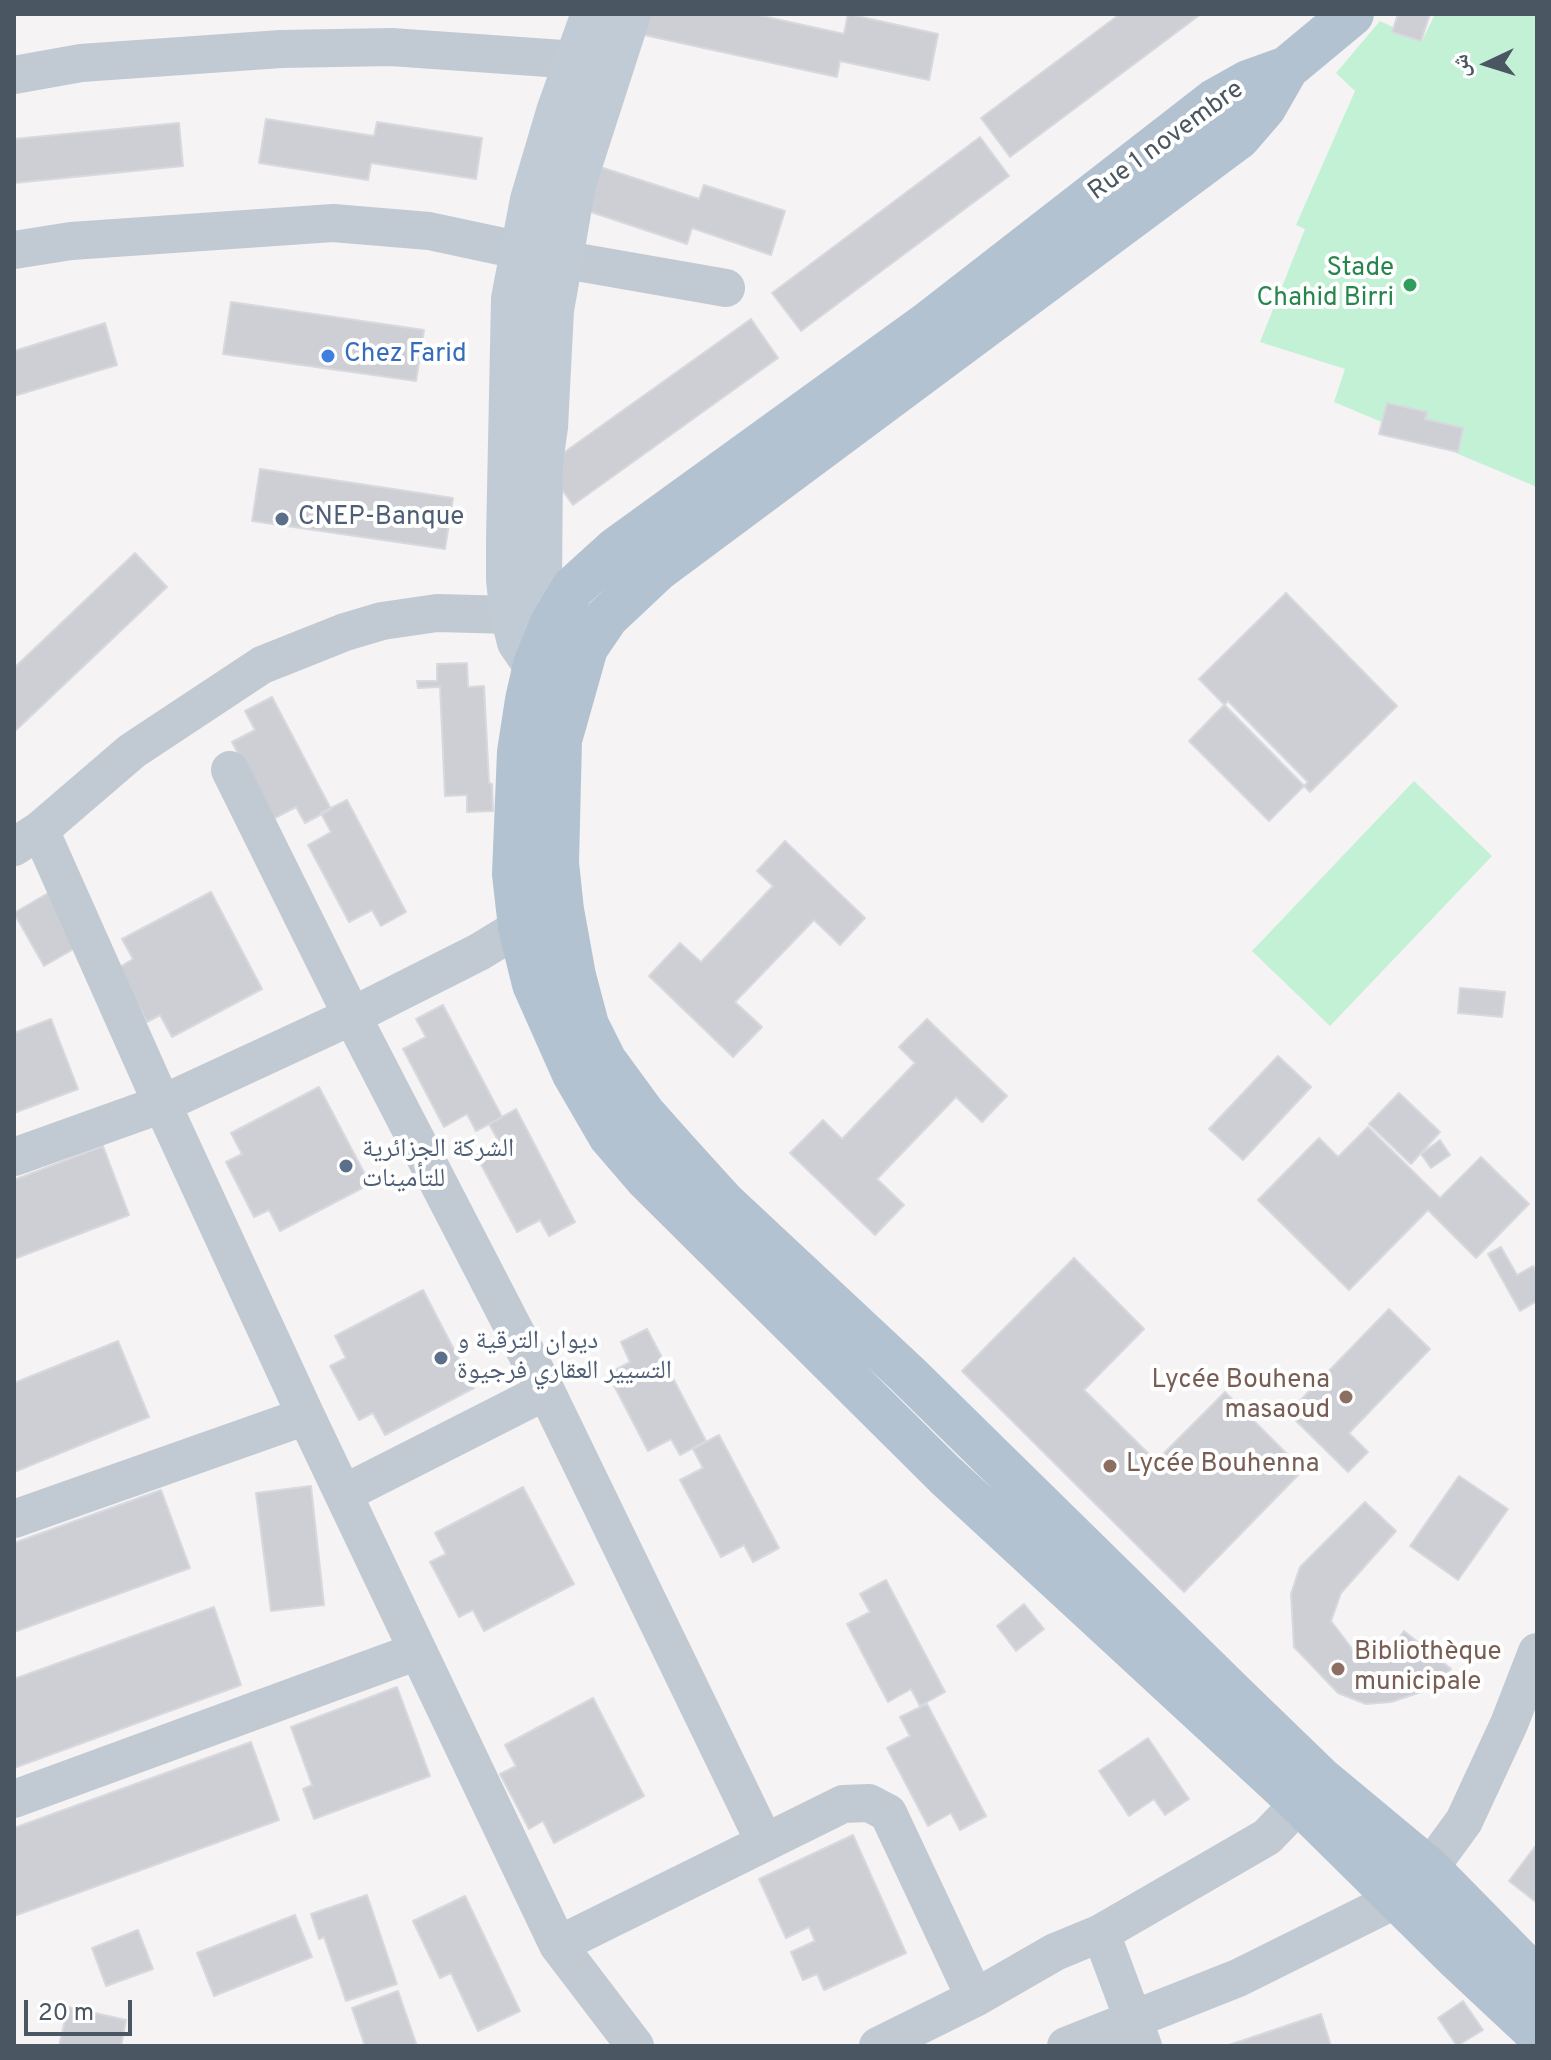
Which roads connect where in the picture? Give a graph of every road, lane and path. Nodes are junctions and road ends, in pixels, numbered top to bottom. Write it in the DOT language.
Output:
graph roads {
  1 [pos="593,14"];
  2 [pos="629,14"];
  3 [pos="1352,14"];
  4 [pos="577,60"];
  5 [pos="14,75"];
  6 [pos="14,250"];
  7 [pos="542,255"];
  8 [pos="726,288"];
  9 [pos="549,624"];
  10 [pos="535,665"];
  11 [pos="572,693"];
  12 [pos="230,770"];
  13 [pos="27,839"];
  14 [pos="562,910"];
  15 [pos="520,927"];
  16 [pos="554,980"];
  17 [pos="352,1016"];
  18 [pos="162,1104"];
  19 [pos="14,1157"];
  20 [pos="546,1391"];
  21 [pos="306,1416"];
  22 [pos="343,1494"];
  23 [pos="14,1519"];
  24 [pos="418,1651"];
  25 [pos="1537,1652"];
  26 [pos="1310,1791"];
  27 [pos="14,1799"];
  28 [pos="764,1841"];
  29 [pos="1429,1869"];
  30 [pos="1397,1899"];
  31 [pos="1101,1933"];
  32 [pos="558,1945"];
  33 [pos="1537,1979"];
  34 [pos="975,1998"];
  35 [pos="1139,2033"];
  36 [pos="1537,2033"];
  37 [pos="635,2046"];
  38 [pos="878,2046"];
  39 [pos="1066,2046"];
  1 -- 4 [label="main road"];
  2 -- 7 [label="main road"];
  3 -- 9 [label="main road, Rue 1 novembre"];
  4 -- 5 [label="street"];
  4 -- 7 [label="main road"];
  6 -- 7 [label="street"];
  7 -- 8 [label="street"];
  7 -- 9 [label="main road"];
  9 -- 10 [label="main road, Rue 1 novembre"];
  9 -- 11 [label="main road, Rue 1 novembre"];
  9 -- 13 [label="street"];
  10 -- 11 [label="main road"];
  10 -- 15 [label="main road, Rue 1 novembre"];
  11 -- 14 [label="main road, Rue 1 novembre"];
  12 -- 17 [label="street"];
  13 -- 18 [label="street"];
  14 -- 15 [label="street"];
  14 -- 16 [label="main road, Rue 1 novembre"];
  15 -- 16 [label="main road, Rue 1 novembre"];
  15 -- 17 [label="street"];
  16 -- 26 [label="main road"];
  17 -- 18 [label="street"];
  17 -- 20 [label="street"];
  18 -- 19 [label="street"];
  18 -- 21 [label="street"];
  20 -- 22 [label="street"];
  20 -- 28 [label="street"];
  21 -- 22 [label="street"];
  21 -- 23 [label="street"];
  22 -- 24 [label="street"];
  24 -- 27 [label="street"];
  24 -- 32 [label="street"];
  25 -- 29 [label="street"];
  26 -- 29 [label="main road"];
  26 -- 30 [label="main road"];
  26 -- 31 [label="street"];
  28 -- 32 [label="street"];
  28 -- 34 [label="street"];
  29 -- 30 [label="street"];
  29 -- 33 [label="main road"];
  30 -- 35 [label="street"];
  30 -- 36 [label="main road"];
  31 -- 34 [label="street"];
  31 -- 35 [label="street"];
  32 -- 37 [label="street"];
  34 -- 38 [label="street"];
  35 -- 39 [label="street"];
}
